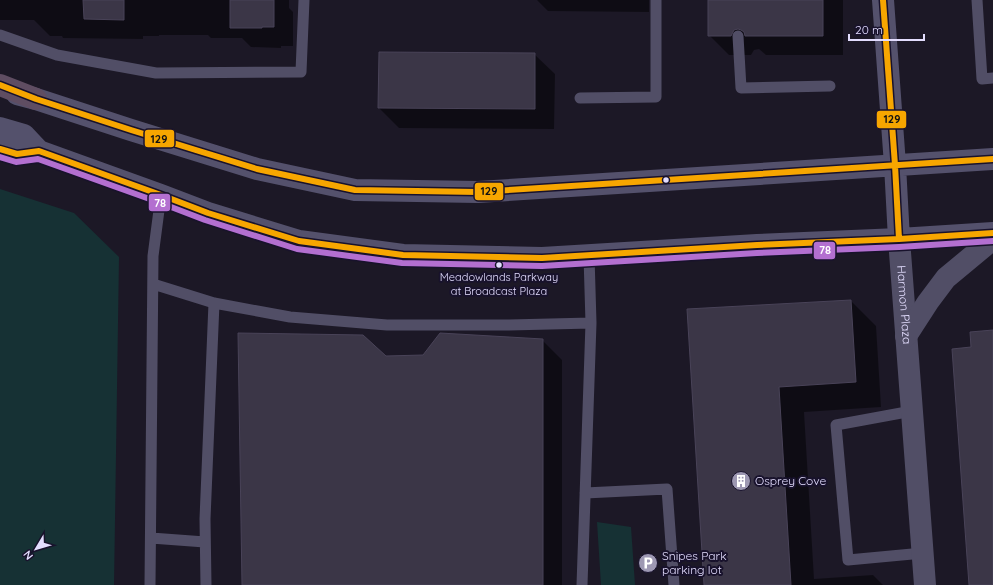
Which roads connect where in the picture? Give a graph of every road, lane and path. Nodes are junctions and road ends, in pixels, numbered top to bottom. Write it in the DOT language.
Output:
graph roads {
  1 [pos="304,0"];
  2 [pos="656,0"];
  3 [pos="883,0"];
  4 [pos="977,0"];
  5 [pos="0,35"];
  6 [pos="738,36"];
  7 [pos="993,78"];
  8 [pos="0,85"];
  9 [pos="830,86"];
  10 [pos="0,89"];
  11 [pos="580,98"];
  12 [pos="36,99"];
  13 [pos="0,128"];
  14 [pos="0,149"];
  15 [pos="39,151"];
  16 [pos="993,159"];
  17 [pos="895,165"];
  18 [pos="161,195"];
  19 [pos="993,233"];
  20 [pos="993,238"];
  21 [pos="899,239"];
  22 [pos="589,256"];
  23 [pos="153,284"];
  24 [pos="214,302"];
  25 [pos="591,323"];
  26 [pos="906,336"];
  27 [pos="912,411"];
  28 [pos="585,493"];
  29 [pos="151,538"];
  30 [pos="206,542"];
  31 [pos="923,553"];
  32 [pos="150,585"];
  33 [pos="206,585"];
  34 [pos="582,585"];
  35 [pos="674,585"];
  36 [pos="925,585"];
  1 -- 5 [label="lane"];
  2 -- 11 [label="lane"];
  3 -- 17 [label="main road, Harmon Plaza"];
  4 -- 7 [label="lane"];
  6 -- 9 [label="lane"];
  8 -- 12 [label="highway"];
  10 -- 12 [label="main road"];
  12 -- 17 [label="main road"];
  13 -- 15 [label="main road"];
  14 -- 15 [label="main road"];
  15 -- 18 [label="main road"];
  16 -- 17 [label="main road"];
  17 -- 21 [label="main road, Harmon Plaza"];
  18 -- 22 [label="main road"];
  18 -- 23 [label="lane"];
  19 -- 21 [label="main road"];
  20 -- 26 [label="street"];
  21 -- 22 [label="main road"];
  21 -- 26 [label="street, Harmon Plaza"];
  22 -- 25 [label="lane"];
  23 -- 24 [label="lane"];
  23 -- 29 [label="lane"];
  24 -- 25 [label="lane"];
  24 -- 30 [label="lane"];
  25 -- 28 [label="lane"];
  26 -- 27 [label="street, Harmon Plaza"];
  27 -- 31 [label="street, Harmon Plaza"];
  27 -- 31 [label="lane"];
  28 -- 34 [label="lane"];
  28 -- 35 [label="lane"];
  29 -- 30 [label="lane"];
  29 -- 32 [label="lane"];
  30 -- 33 [label="lane"];
  31 -- 36 [label="street, Harmon Plaza"];
}
